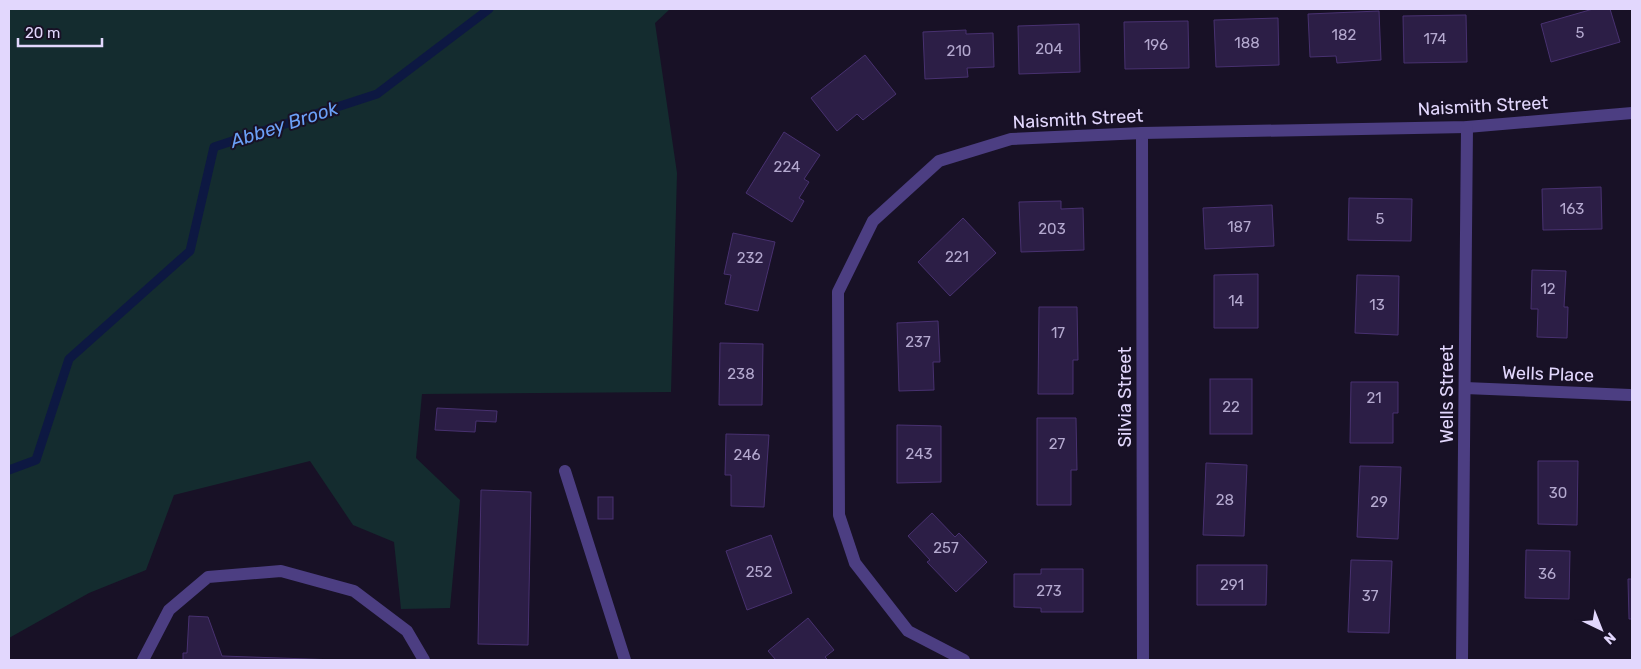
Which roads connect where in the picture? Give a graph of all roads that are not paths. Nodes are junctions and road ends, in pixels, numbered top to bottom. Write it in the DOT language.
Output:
graph roads {
  1 [pos="1632,113"];
  2 [pos="1467,127"];
  3 [pos="1142,133"];
  4 [pos="1464,388"];
  5 [pos="1630,395"];
  6 [pos="565,471"];
  7 [pos="143,660"];
  8 [pos="424,660"];
  9 [pos="625,660"];
  10 [pos="964,660"];
  11 [pos="1143,660"];
  12 [pos="1462,660"];
  1 -- 2 [label="street, Naismith Street"];
  2 -- 3 [label="street, Naismith Street"];
  2 -- 4 [label="street, Wells Street"];
  3 -- 10 [label="street, Naismith Street"];
  3 -- 11 [label="street, Silvia Street"];
  4 -- 5 [label="street, Wells Place"];
  4 -- 12 [label="street, Wells Street"];
  6 -- 9 [label="street"];
  7 -- 8 [label="street"];
}
